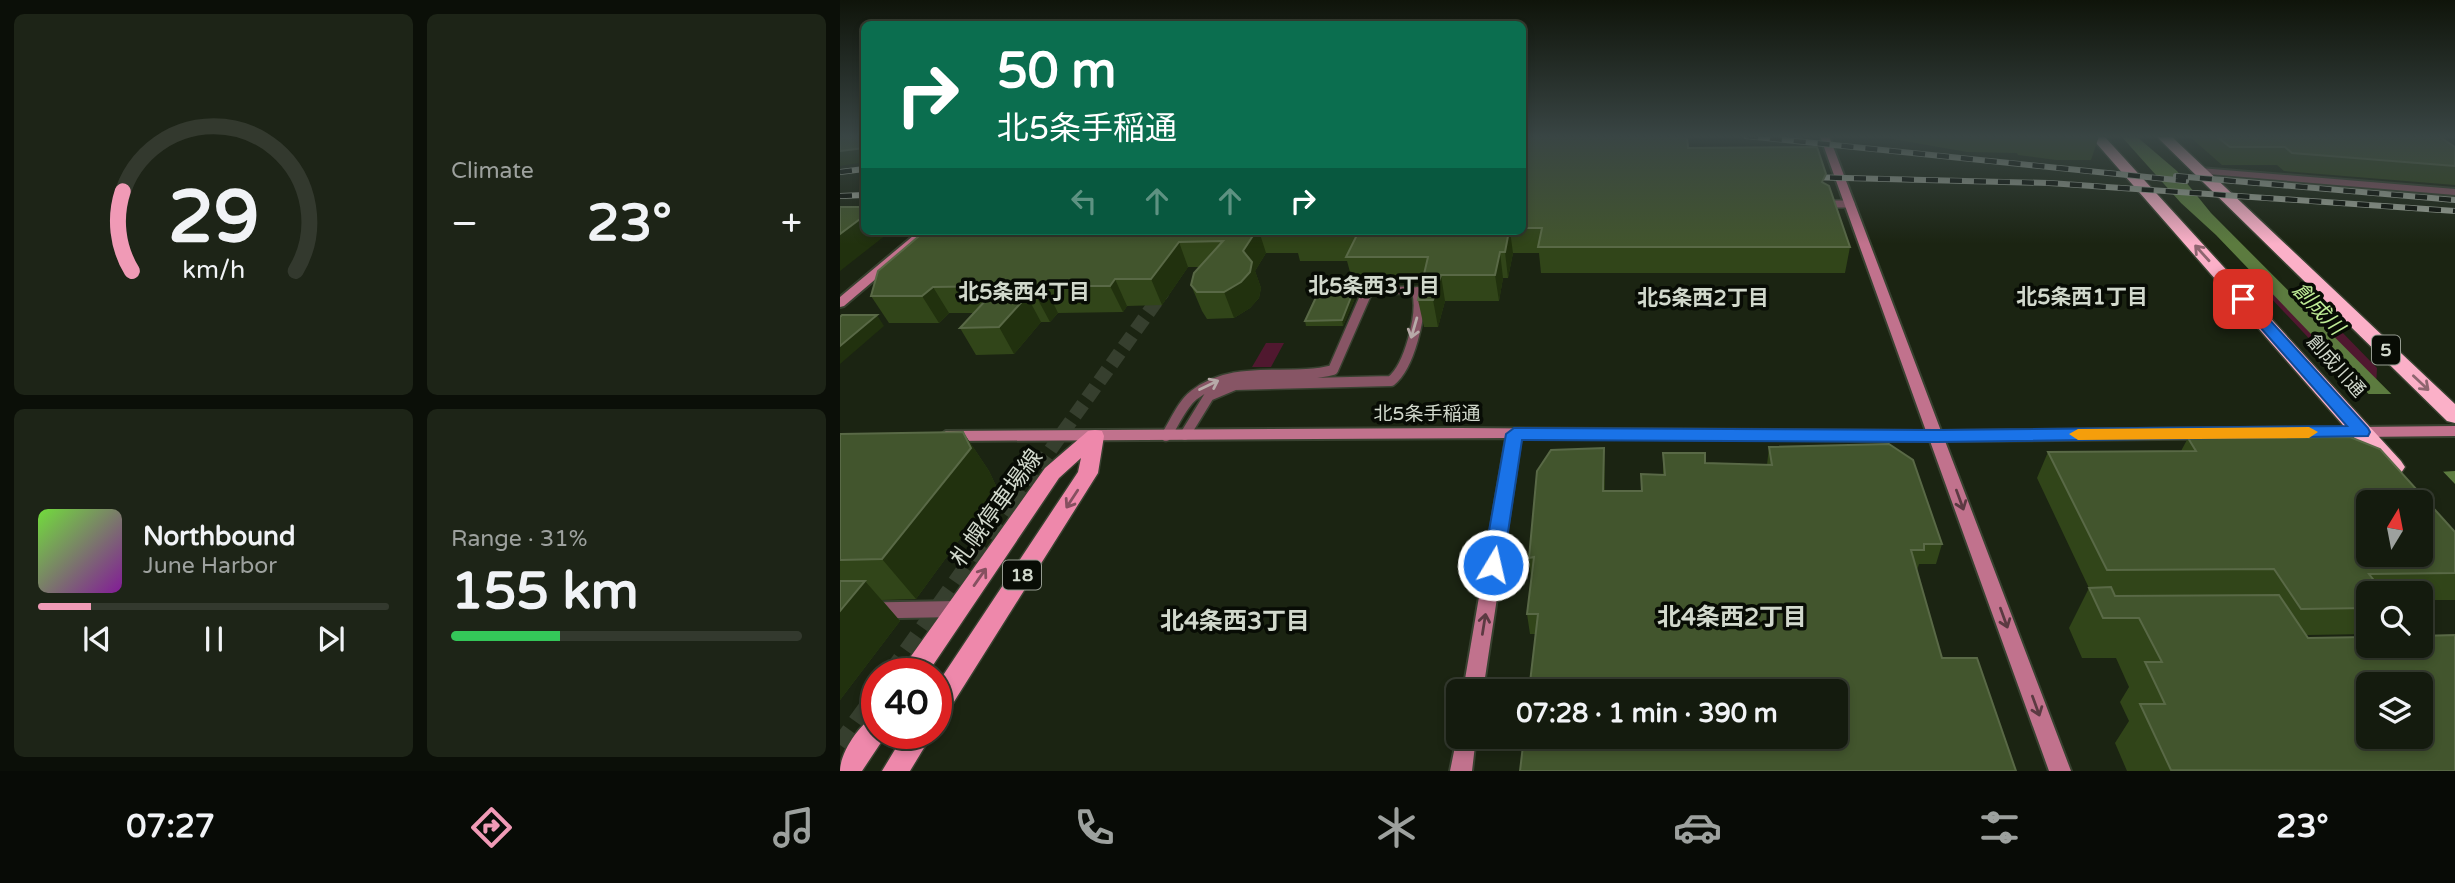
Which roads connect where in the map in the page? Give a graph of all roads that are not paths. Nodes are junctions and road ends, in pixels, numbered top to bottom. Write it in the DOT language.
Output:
graph roads {
  1 [pos="1838,172"];
  2 [pos="2129,172"];
  3 [pos="2202,172"];
  4 [pos="2223,172"];
  5 [pos="2455,192"];
  6 [pos="1824,204"];
  7 [pos="1851,204"];
  8 [pos="921,235"];
  9 [pos="840,303"];
  10 [pos="2455,416"];
  11 [pos="2362,432"];
  12 [pos="2448,432"];
  13 [pos="1514,434"];
  14 [pos="1185,435"];
  15 [pos="937,436"];
  16 [pos="1095,436"];
  17 [pos="1166,436"];
  18 [pos="1937,436"];
  19 [pos="2410,486"];
  20 [pos="958,609"];
  21 [pos="840,611"];
  22 [pos="924,658"];
  23 [pos="1475,679"];
  24 [pos="952,683"];
  25 [pos="862,749"];
  26 [pos="909,749"];
  27 [pos="1464,749"];
  28 [pos="846,771"];
  29 [pos="895,771"];
  30 [pos="1461,771"];
  31 [pos="2060,771"];
  1 -- 7 [label="street"];
  11 -- 2 [label="highway, 創成川通, one-way"];
  3 -- 10 [label="highway, 5, one-way"];
  4 -- 5 [label="street"];
  6 -- 7 [label="lane"];
  7 -- 18 [label="street"];
  8 -- 9 [label="street"];
  11 -- 12 [label="street, 北5条手稲通"];
  11 -- 18 [label="street, 北5条手稲通"];
  11 -- 19 [label="highway, 創成川通"];
  13 -- 14 [label="street, 北5条手稲通"];
  13 -- 18 [label="street, 北5条手稲通"];
  23 -- 13 [label="street, one-way"];
  14 -- 17 [label="street, 北5条手稲通"];
  17 -- 14 [label="lane, one-way"];
  15 -- 16 [label="street, 北5条手稲通"];
  16 -- 17 [label="street, 北5条手稲通"];
  20 -- 16 [label="main road, 札幌停車場線 / 18, one-way"];
  16 -- 24 [label="main road, 18, one-way"];
  18 -- 31 [label="street, one-way"];
  20 -- 21 [label="street"];
  20 -- 22 [label="main road, 札幌停車場線 / 18"];
  25 -- 28 [label="main road"];
  26 -- 29 [label="main road"];
  27 -- 30 [label="street"];
}
